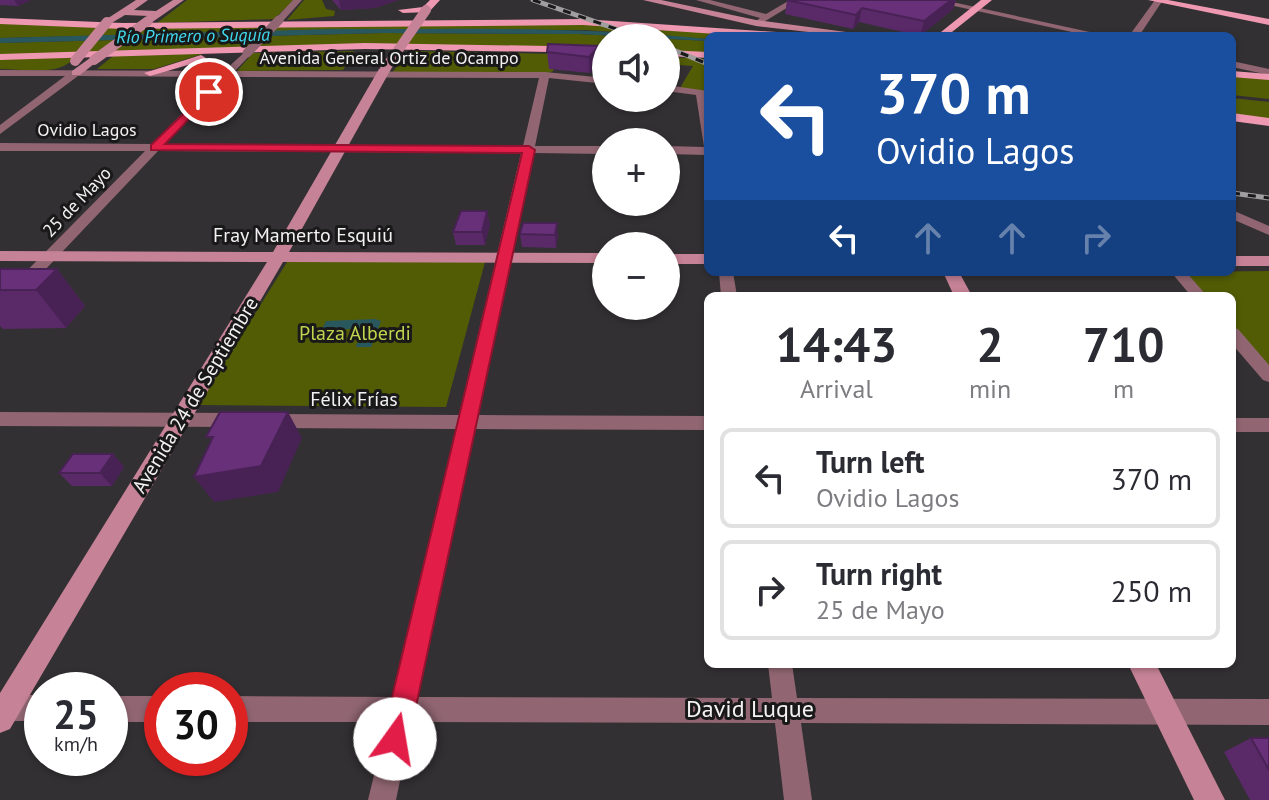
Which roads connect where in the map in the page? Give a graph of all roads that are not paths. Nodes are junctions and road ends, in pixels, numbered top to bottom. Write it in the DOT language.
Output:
graph roads {
  1 [pos="143,0"];
  2 [pos="179,0"];
  3 [pos="298,0"];
  4 [pos="648,0"];
  5 [pos="700,0"];
  6 [pos="796,0"];
  7 [pos="931,0"];
  8 [pos="987,0"];
  9 [pos="1157,0"];
  10 [pos="1168,0"];
  11 [pos="432,2"];
  12 [pos="975,9"];
  13 [pos="742,10"];
  14 [pos="767,17"];
  15 [pos="112,18"];
  16 [pos="152,18"];
  17 [pos="0,21"];
  18 [pos="283,21"];
  19 [pos="1269,21"];
  20 [pos="756,23"];
  21 [pos="732,32"];
  22 [pos="836,32"];
  23 [pos="946,32"];
  24 [pos="1084,32"];
  25 [pos="1137,32"];
  26 [pos="592,50"];
  27 [pos="242,51"];
  28 [pos="680,54"];
  29 [pos="704,55"];
  30 [pos="0,58"];
  31 [pos="1236,65"];
  32 [pos="76,67"];
  33 [pos="384,72"];
  34 [pos="0,73"];
  35 [pos="150,73"];
  36 [pos="227,73"];
  37 [pos="1236,74"];
  38 [pos="545,75"];
  39 [pos="1269,75"];
  40 [pos="592,80"];
  41 [pos="680,90"];
  42 [pos="704,93"];
  43 [pos="1236,118"];
  44 [pos="1269,122"];
  45 [pos="0,131"];
  46 [pos="0,147"];
  47 [pos="155,148"];
  48 [pos="704,148"];
  49 [pos="339,149"];
  50 [pos="680,149"];
  51 [pos="529,150"];
  52 [pos="592,150"];
  53 [pos="1236,216"];
  54 [pos="1269,231"];
  55 [pos="0,256"];
  56 [pos="50,256"];
  57 [pos="278,257"];
  58 [pos="504,258"];
  59 [pos="592,258"];
  60 [pos="680,259"];
  61 [pos="704,259"];
  62 [pos="1236,261"];
  63 [pos="1269,261"];
  64 [pos="1182,276"];
  65 [pos="1196,292"];
  66 [pos="0,307"];
  67 [pos="1236,338"];
  68 [pos="1269,376"];
  69 [pos="0,419"];
  70 [pos="180,420"];
  71 [pos="467,422"];
  72 [pos="704,423"];
  73 [pos="1236,425"];
  74 [pos="1269,425"];
  75 [pos="781,668"];
  76 [pos="1144,668"];
  77 [pos="248,709"];
  78 [pos="402,709"];
  79 [pos="786,709"];
  80 [pos="24,710"];
  81 [pos="2,712"];
  82 [pos="1165,712"];
  83 [pos="1269,712"];
  84 [pos="382,800"];
  85 [pos="798,800"];
  86 [pos="1210,800"];
  1 -- 15 [label="main road"];
  2 -- 16 [label="main road"];
  3 -- 18 [label="street"];
  4 -- 20 [label="main road"];
  5 -- 13 [label="street"];
  6 -- 14 [label="street"];
  7 -- 12 [label="street"];
  8 -- 12 [label="main road"];
  9 -- 19 [label="main road"];
  9 -- 25 [label="street"];
  10 -- 19 [label="main road"];
  11 -- 18 [label="main road"];
  11 -- 33 [label="main road, Avenida 24 de Septiembre, bridge"];
  12 -- 23 [label="main road"];
  12 -- 24 [label="street"];
  13 -- 14 [label="street"];
  13 -- 20 [label="street"];
  14 -- 20 [label="street"];
  15 -- 16 [label="main road"];
  15 -- 32 [label="main road, bridge"];
  16 -- 32 [label="main road, bridge"];
  17 -- 18 [label="main road"];
  18 -- 21 [label="main road"];
  18 -- 27 [label="street, 25 de Mayo, bridge"];
  20 -- 22 [label="main road"];
  26 -- 27 [label="main road"];
  27 -- 30 [label="main road"];
  27 -- 35 [label="main road"];
  27 -- 36 [label="street, 25 de Mayo"];
  28 -- 29 [label="main road"];
  31 -- 39 [label="street"];
  32 -- 34 [label="street, Avenida General Ortiz de Ocampo"];
  32 -- 35 [label="street, Avenida General Ortiz de Ocampo"];
  32 -- 45 [label="street"];
  33 -- 36 [label="street, Avenida General Ortiz de Ocampo"];
  33 -- 38 [label="street, Avenida General Ortiz de Ocampo"];
  33 -- 49 [label="main road, Avenida 24 de Septiembre"];
  35 -- 36 [label="street, Avenida General Ortiz de Ocampo"];
  36 -- 47 [label="street, 25 de Mayo"];
  37 -- 39 [label="main road"];
  38 -- 40 [label="street, Avenida General Ortiz de Ocampo"];
  38 -- 51 [label="street"];
  41 -- 42 [label="street"];
  43 -- 44 [label="main road"];
  46 -- 47 [label="street, Ovidio Lagos"];
  47 -- 49 [label="street, Ovidio Lagos"];
  47 -- 56 [label="street, 25 de Mayo"];
  48 -- 50 [label="street"];
  49 -- 51 [label="street, Ovidio Lagos"];
  49 -- 57 [label="main road, Avenida 24 de Septiembre"];
  51 -- 52 [label="street, Ovidio Lagos"];
  51 -- 58 [label="street"];
  53 -- 54 [label="street"];
  55 -- 56 [label="main road, Fray Mamerto Esquiú"];
  56 -- 57 [label="main road, Fray Mamerto Esquiú"];
  56 -- 66 [label="street, 25 de Mayo"];
  57 -- 58 [label="main road, Fray Mamerto Esquiú"];
  57 -- 70 [label="main road, Avenida 24 de Septiembre"];
  58 -- 59 [label="main road, Fray Mamerto Esquiú"];
  58 -- 71 [label="street"];
  60 -- 61 [label="main road"];
  62 -- 63 [label="main road"];
  64 -- 65 [label="street"];
  67 -- 68 [label="street"];
  69 -- 70 [label="street, Félix Frías"];
  70 -- 71 [label="street, Félix Frías"];
  70 -- 81 [label="main road, Avenida 24 de Septiembre"];
  71 -- 72 [label="street, Félix Frías"];
  71 -- 78 [label="street"];
  73 -- 74 [label="street"];
  75 -- 79 [label="street"];
  76 -- 82 [label="main road"];
  77 -- 78 [label="street, David Luque"];
  78 -- 79 [label="street, David Luque"];
  78 -- 84 [label="street"];
  79 -- 82 [label="street, David Luque"];
  79 -- 85 [label="street"];
  80 -- 81 [label="street"];
  82 -- 83 [label="street, David Luque"];
  82 -- 86 [label="main road"];
}
